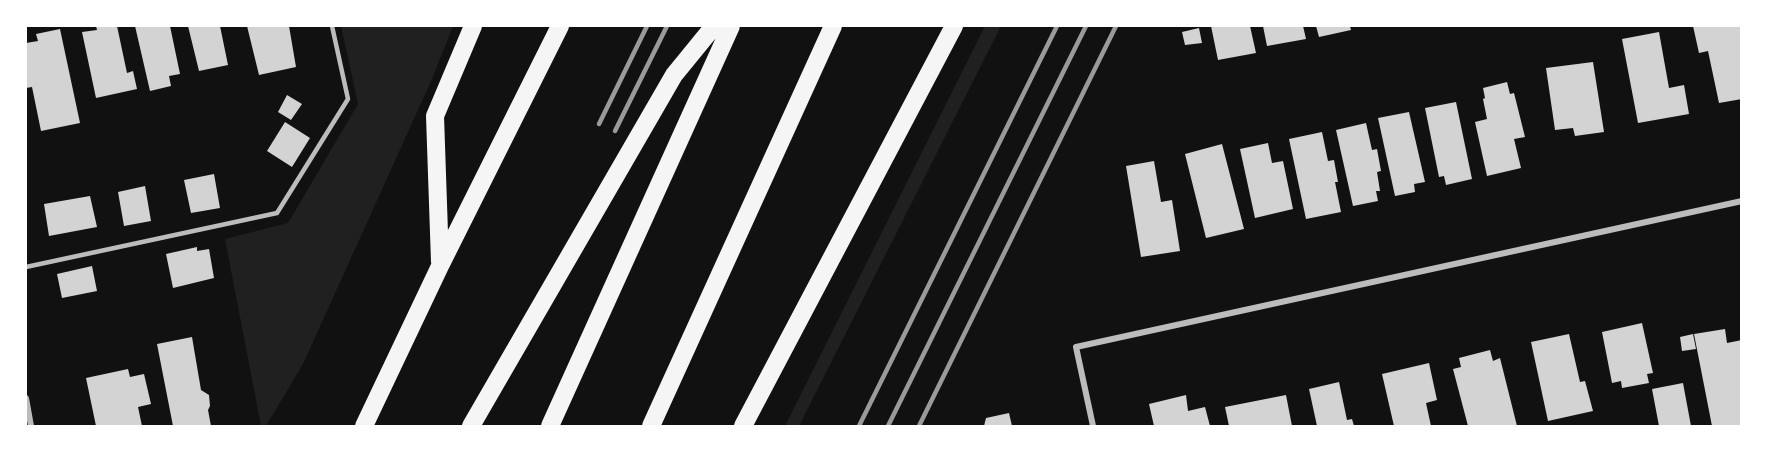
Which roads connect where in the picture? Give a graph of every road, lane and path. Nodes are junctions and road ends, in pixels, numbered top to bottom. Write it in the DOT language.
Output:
graph roads {
  1 [pos="332,26"];
  2 [pos="473,26"];
  3 [pos="560,26"];
  4 [pos="714,26"];
  5 [pos="731,26"];
  6 [pos="833,26"];
  7 [pos="954,26"];
  8 [pos="1742,201"];
  9 [pos="440,266"];
  10 [pos="26,267"];
  11 [pos="26,398"];
  12 [pos="31,426"];
  13 [pos="364,426"];
  14 [pos="471,426"];
  15 [pos="550,426"];
  16 [pos="651,426"];
  17 [pos="743,426"];
  18 [pos="1093,426"];
  1 -- 10 [label="lane"];
  2 -- 9 [label="highway"];
  3 -- 9 [label="highway"];
  4 -- 14 [label="highway"];
  5 -- 15 [label="highway"];
  6 -- 16 [label="highway"];
  7 -- 17 [label="highway"];
  8 -- 18 [label="street"];
  9 -- 13 [label="highway"];
  11 -- 12 [label="street"];
}
